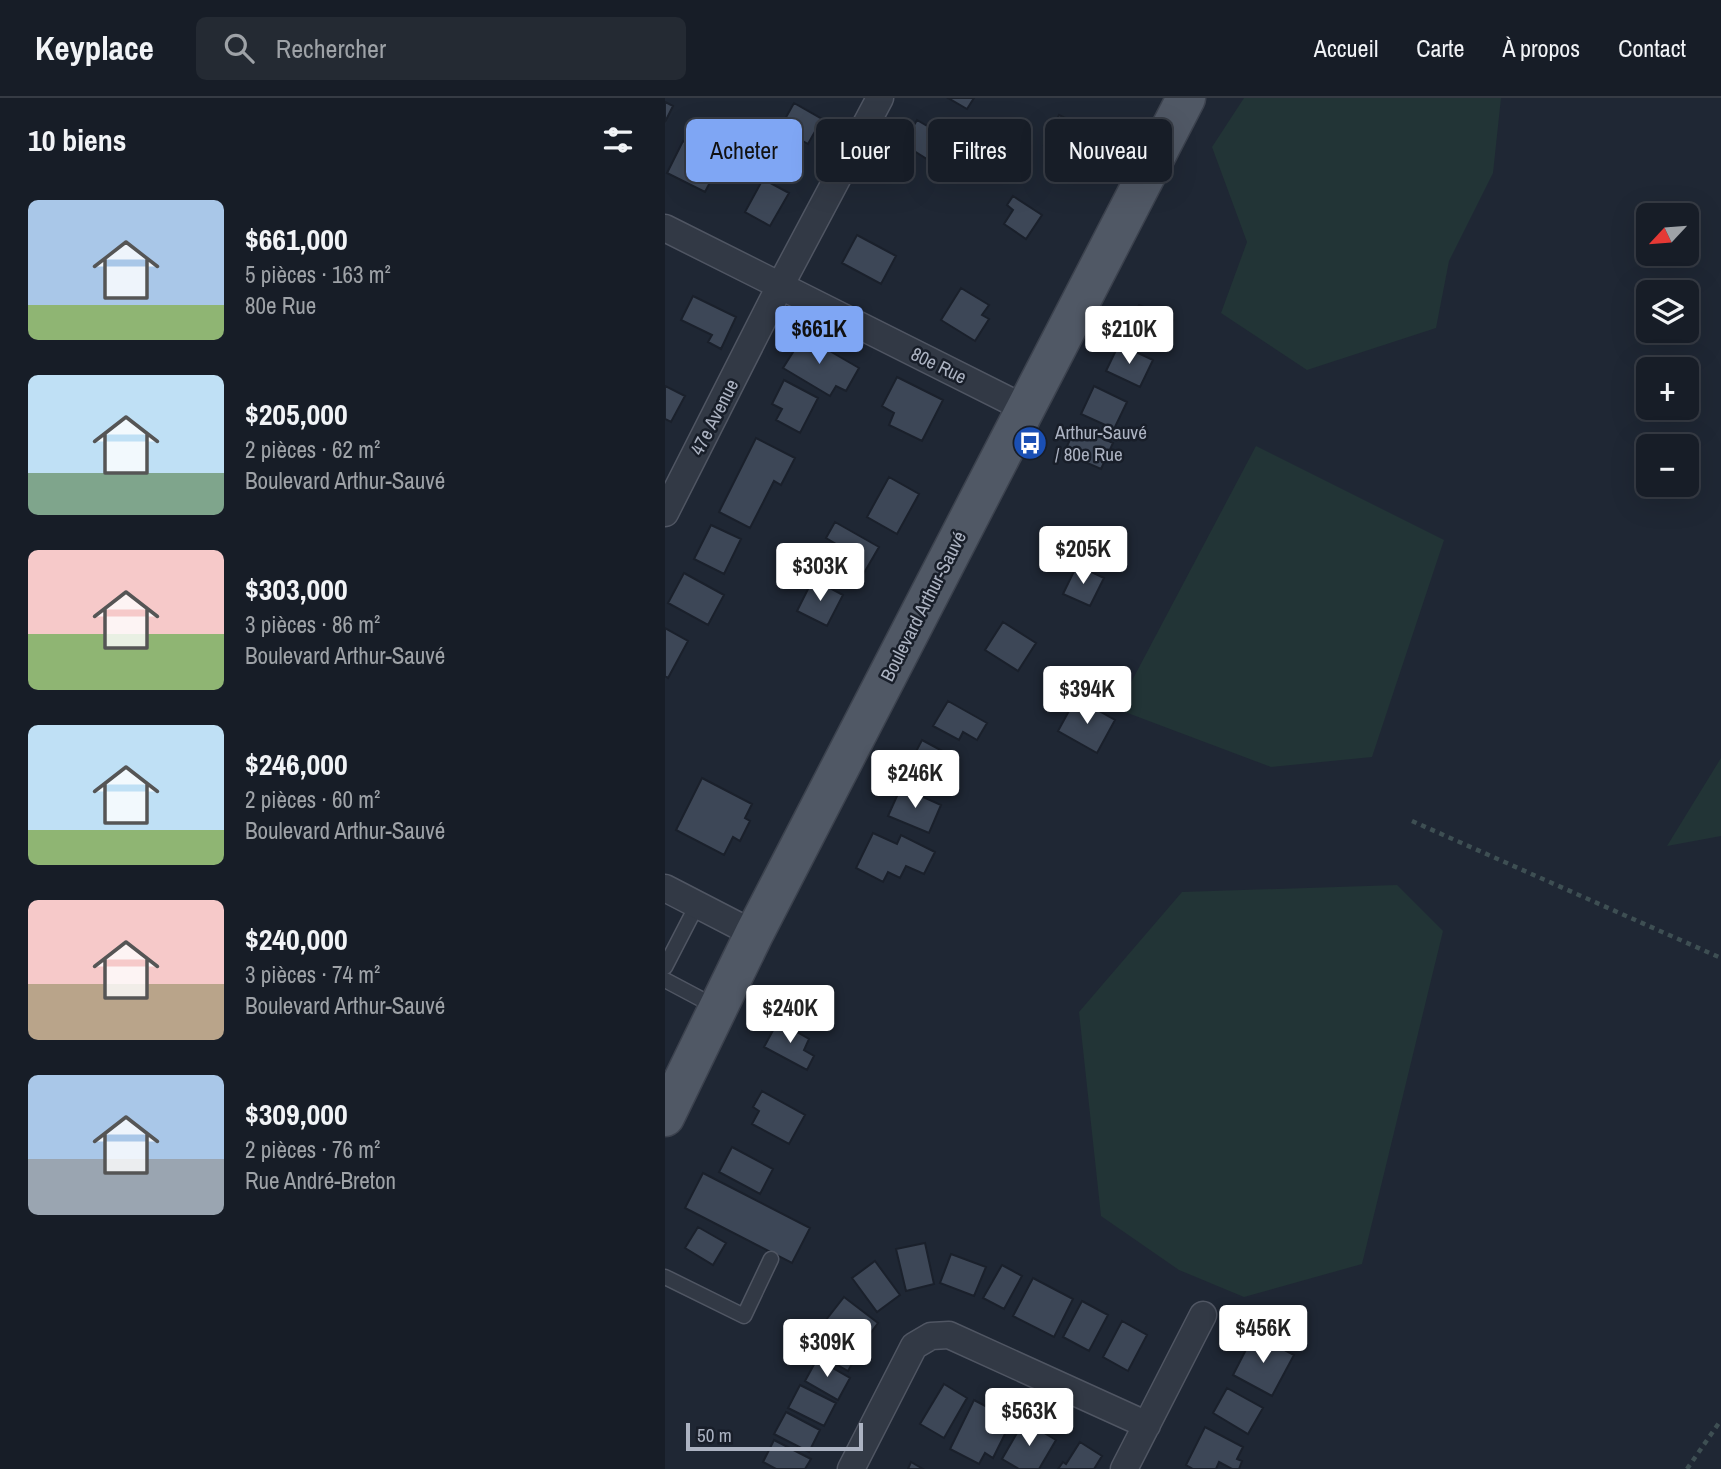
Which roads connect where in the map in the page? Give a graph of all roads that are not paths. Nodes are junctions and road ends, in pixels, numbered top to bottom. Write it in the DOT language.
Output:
graph roads {
  1 [pos="880,98"];
  2 [pos="1186,98"];
  3 [pos="665,228"];
  4 [pos="780,286"];
  5 [pos="1026,409"];
  6 [pos="665,513"];
  7 [pos="665,888"];
  8 [pos="697,905"];
  9 [pos="754,934"];
  10 [pos="665,967"];
  11 [pos="665,980"];
  12 [pos="718,1008"];
  13 [pos="665,1117"];
  14 [pos="771,1259"];
  15 [pos="665,1277"];
  16 [pos="1203,1315"];
  17 [pos="1147,1425"];
  18 [pos="851,1469"];
  19 [pos="1124,1469"];
  1 -- 4 [label="street, 47e Avenue"];
  2 -- 5 [label="main road, Boulevard Arthur-Sauvé"];
  3 -- 4 [label="street, 80e Rue"];
  4 -- 5 [label="street, 80e Rue"];
  4 -- 6 [label="street, 47e Avenue"];
  5 -- 9 [label="main road, Boulevard Arthur-Sauvé"];
  7 -- 8 [label="street"];
  8 -- 9 [label="street"];
  8 -- 10 [label="lane"];
  9 -- 12 [label="main road, Boulevard Arthur-Sauvé"];
  11 -- 12 [label="lane"];
  12 -- 13 [label="main road, Boulevard Arthur-Sauvé"];
  14 -- 15 [label="lane"];
  16 -- 17 [label="street"];
  17 -- 18 [label="street"];
  17 -- 19 [label="street"];
}
